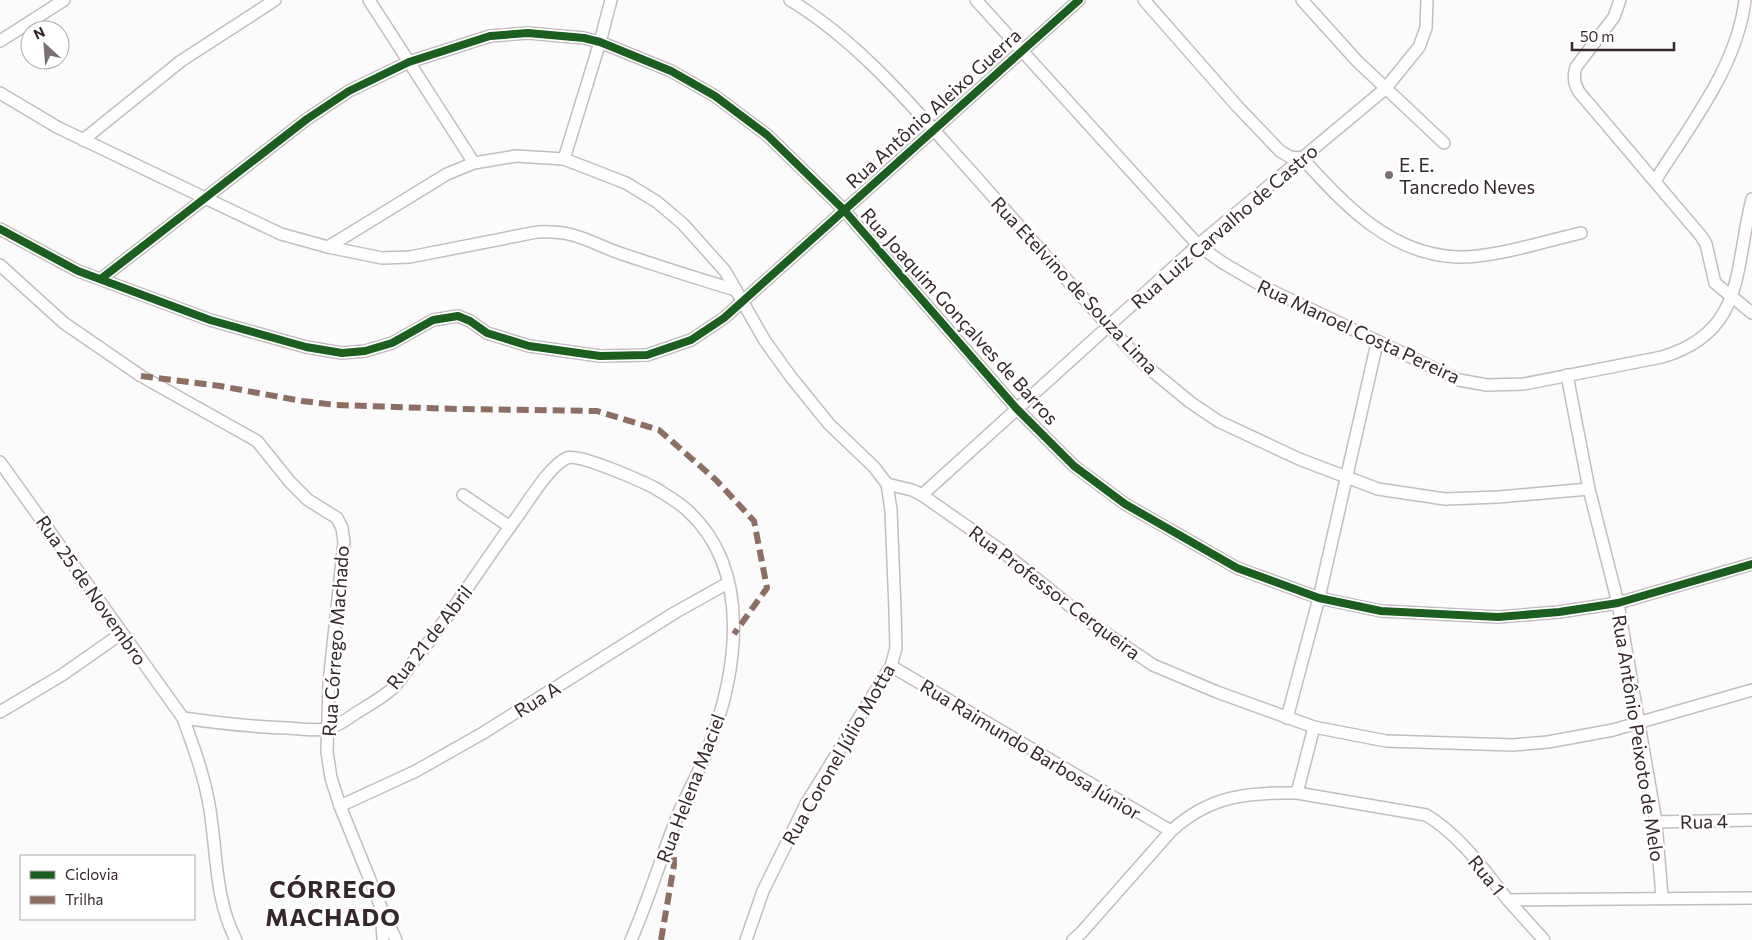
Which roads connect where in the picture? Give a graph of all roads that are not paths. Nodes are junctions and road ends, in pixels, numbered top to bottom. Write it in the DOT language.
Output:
graph roads {
  1 [pos="64,0"];
  2 [pos="275,0"];
  3 [pos="369,0"];
  4 [pos="610,0"];
  5 [pos="790,0"];
  6 [pos="976,0"];
  7 [pos="1079,0"];
  8 [pos="1144,0"];
  9 [pos="1302,0"];
  10 [pos="1427,0"];
  11 [pos="1620,0"];
  12 [pos="1745,0"];
  13 [pos="0,41"];
  14 [pos="600,42"];
  15 [pos="1023,49"];
  16 [pos="408,62"];
  17 [pos="1386,89"];
  18 [pos="0,93"];
  19 [pos="933,129"];
  20 [pos="83,140"];
  21 [pos="1444,143"];
  22 [pos="1302,158"];
  23 [pos="564,159"];
  24 [pos="474,162"];
  25 [pos="1655,181"];
  26 [pos="204,198"];
  27 [pos="1752,199"];
  28 [pos="843,210"];
  29 [pos="0,229"];
  30 [pos="1581,232"];
  31 [pos="1752,245"];
  32 [pos="1198,246"];
  33 [pos="328,247"];
  34 [pos="1740,257"];
  35 [pos="1,269"];
  36 [pos="102,278"];
  37 [pos="736,290"];
  38 [pos="1732,298"];
  39 [pos="742,302"];
  40 [pos="1752,313"];
  41 [pos="1108,326"];
  42 [pos="1377,342"];
  43 [pos="1567,375"];
  44 [pos="1016,408"];
  45 [pos="565,459"];
  46 [pos="0,462"];
  47 [pos="1346,478"];
  48 [pos="887,484"];
  49 [pos="1589,489"];
  50 [pos="463,495"];
  51 [pos="922,495"];
  52 [pos="510,527"];
  53 [pos="1752,564"];
  54 [pos="728,583"];
  55 [pos="1319,598"];
  56 [pos="1618,604"];
  57 [pos="122,633"];
  58 [pos="892,666"];
  59 [pos="1752,690"];
  60 [pos="0,712"];
  61 [pos="183,718"];
  62 [pos="1287,718"];
  63 [pos="1640,723"];
  64 [pos="1314,727"];
  65 [pos="327,729"];
  66 [pos="1297,793"];
  67 [pos="340,806"];
  68 [pos="1752,820"];
  69 [pos="1656,822"];
  70 [pos="1171,831"];
  71 [pos="1662,897"];
  72 [pos="1752,898"];
  73 [pos="1508,900"];
  74 [pos="381,907"];
  75 [pos="236,940"];
  76 [pos="383,940"];
  77 [pos="396,940"];
  78 [pos="631,940"];
  79 [pos="746,940"];
  80 [pos="1073,940"];
  81 [pos="1544,940"];
  1 -- 13 [label="street"];
  2 -- 20 [label="street"];
  3 -- 16 [label="street"];
  4 -- 14 [label="street"];
  5 -- 19 [label="street, Rua Etelvino de Souza Lima"];
  6 -- 15 [label="street, Rua Manoel Costa Pereira"];
  7 -- 15 [label="street, Rua Antônio Aleixo Guerra"];
  8 -- 22 [label="street"];
  9 -- 17 [label="street"];
  10 -- 17 [label="street, Rua Luiz Carvalho de Castro"];
  11 -- 25 [label="street"];
  12 -- 25 [label="street"];
  14 -- 16 [label="street, Rua Joaquim Gonçalves de Barros"];
  14 -- 23 [label="street"];
  14 -- 28 [label="street, Rua Joaquim Gonçalves de Barros"];
  15 -- 19 [label="street, Rua Antônio Aleixo Guerra"];
  15 -- 32 [label="street, Rua Manoel Costa Pereira"];
  16 -- 24 [label="street"];
  16 -- 26 [label="street, Rua Joaquim Gonçalves de Barros"];
  17 -- 21 [label="street"];
  17 -- 22 [label="street, Rua Luiz Carvalho de Castro"];
  18 -- 20 [label="street"];
  19 -- 28 [label="street, Rua Antônio Aleixo Guerra"];
  19 -- 41 [label="street, Rua Etelvino de Souza Lima"];
  20 -- 26 [label="street"];
  22 -- 30 [label="street"];
  22 -- 32 [label="street, Rua Luiz Carvalho de Castro"];
  23 -- 24 [label="street, Rua Coronel Júlio Motta"];
  23 -- 37 [label="street, Rua Coronel Júlio Motta"];
  24 -- 33 [label="street, Rua Coronel Júlio Motta"];
  25 -- 38 [label="street"];
  26 -- 33 [label="street"];
  26 -- 36 [label="street, Rua Joaquim Gonçalves de Barros"];
  27 -- 34 [label="street, Rua Manoel Costa Pereira"];
  28 -- 39 [label="street, Rua Antônio Aleixo Guerra"];
  28 -- 44 [label="street, Rua Joaquim Gonçalves de Barros"];
  29 -- 36 [label="street, Rua Antônio Aleixo Guerra"];
  31 -- 34 [label="street"];
  32 -- 41 [label="street, Rua Luiz Carvalho de Castro"];
  32 -- 42 [label="street, Rua Manoel Costa Pereira"];
  33 -- 37 [label="street"];
  34 -- 38 [label="street, Rua Manoel Costa Pereira"];
  35 -- 65 [label="street, Rua Córrego Machado"];
  36 -- 39 [label="street, Rua Antônio Aleixo Guerra"];
  37 -- 39 [label="street, Rua Coronel Júlio Motta"];
  38 -- 40 [label="street"];
  38 -- 43 [label="street, Rua Manoel Costa Pereira"];
  39 -- 48 [label="street, Rua Coronel Júlio Motta"];
  41 -- 44 [label="street, Rua Luiz Carvalho de Castro"];
  41 -- 47 [label="street, Rua Etelvino de Souza Lima"];
  42 -- 43 [label="street, Rua Manoel Costa Pereira"];
  42 -- 47 [label="street"];
  43 -- 49 [label="street, Rua Antônio Peixoto de Melo"];
  44 -- 51 [label="street, Rua Luiz Carvalho de Castro"];
  44 -- 55 [label="street, Rua Joaquim Gonçalves de Barros"];
  45 -- 52 [label="street, Rua 21 de Abril"];
  45 -- 54 [label="street, Rua Helena Maciel"];
  46 -- 57 [label="street, Rua 25 de Novembro"];
  47 -- 49 [label="street, Rua Etelvino de Souza Lima"];
  47 -- 55 [label="street"];
  48 -- 51 [label="street, Rua Professor Cerqueira"];
  48 -- 58 [label="street, Rua Coronel Júlio Motta"];
  49 -- 56 [label="street, Rua Antônio Peixoto de Melo"];
  50 -- 52 [label="street"];
  51 -- 62 [label="street, Rua Professor Cerqueira"];
  52 -- 65 [label="street, Rua 21 de Abril"];
  53 -- 56 [label="street, Rua Joaquim Gonçalves de Barros"];
  54 -- 67 [label="street, Rua A"];
  54 -- 78 [label="street, Rua Helena Maciel"];
  55 -- 56 [label="street, Rua Joaquim Gonçalves de Barros"];
  55 -- 62 [label="street"];
  56 -- 63 [label="street, Rua Antônio Peixoto de Melo"];
  57 -- 60 [label="street"];
  57 -- 61 [label="street, Rua 25 de Novembro"];
  58 -- 70 [label="street, Rua Raimundo Barbosa Júnior"];
  58 -- 79 [label="street, Rua Coronel Júlio Motta"];
  59 -- 63 [label="street, Rua Professor Cerqueira"];
  61 -- 65 [label="street"];
  61 -- 75 [label="street, Rua 25 de Novembro"];
  62 -- 64 [label="street, Rua Professor Cerqueira"];
  63 -- 64 [label="street, Rua Professor Cerqueira"];
  63 -- 69 [label="street, Rua Antônio Peixoto de Melo"];
  64 -- 66 [label="street"];
  65 -- 67 [label="street, Rua Córrego Machado"];
  66 -- 70 [label="street, Rua 1"];
  66 -- 73 [label="street, Rua 1"];
  67 -- 74 [label="street, Rua Córrego Machado"];
  68 -- 69 [label="street, Rua 4"];
  69 -- 71 [label="street, Rua Antônio Peixoto de Melo"];
  70 -- 80 [label="street, Rua 1"];
  71 -- 72 [label="street, Rua 1"];
  71 -- 73 [label="street, Rua 1"];
  73 -- 81 [label="street"];
  74 -- 76 [label="street, Rua Córrego Machado"];
  74 -- 77 [label="street"];
}
